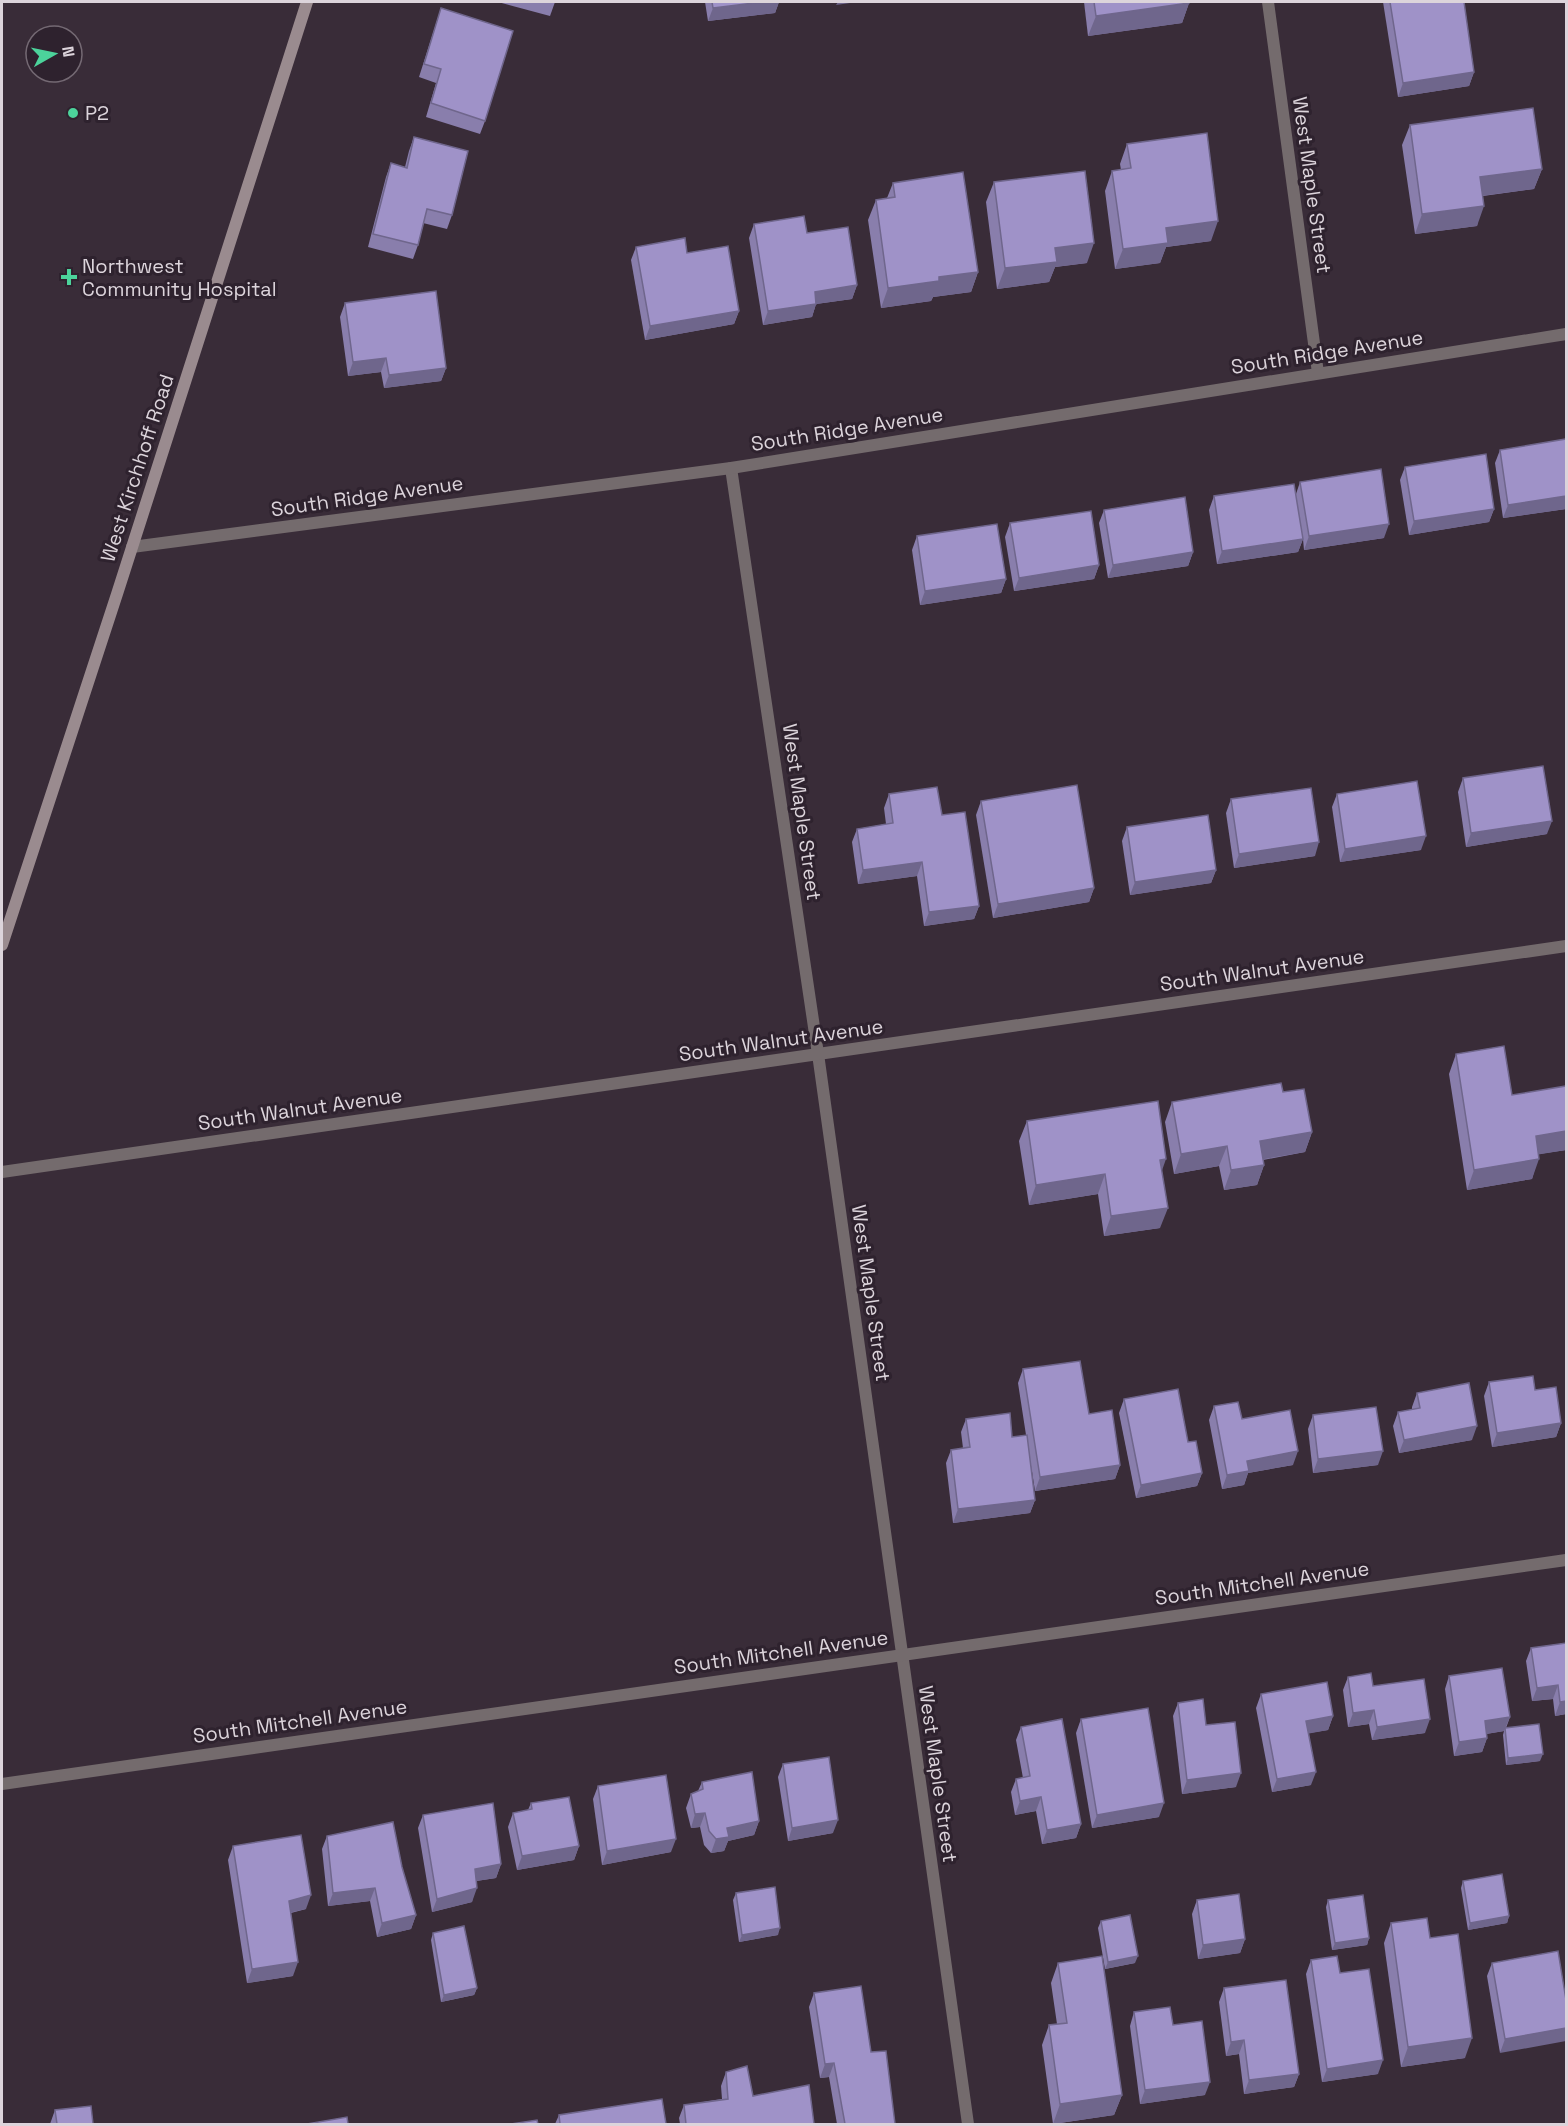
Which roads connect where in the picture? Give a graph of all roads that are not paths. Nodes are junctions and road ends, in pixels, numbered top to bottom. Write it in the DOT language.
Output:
graph roads {
  1 [pos="307,2"];
  2 [pos="1268,2"];
  3 [pos="1566,334"];
  4 [pos="1318,373"];
  5 [pos="731,468"];
  6 [pos="132,547"];
  7 [pos="2,945"];
  8 [pos="1566,946"];
  9 [pos="818,1054"];
  10 [pos="2,1172"];
  11 [pos="1566,1560"];
  12 [pos="901,1654"];
  13 [pos="2,1784"];
  14 [pos="968,2124"];
  1 -- 6 [label="main road, West Kirchhoff Road"];
  2 -- 4 [label="street, West Maple Street"];
  3 -- 4 [label="street, South Ridge Avenue"];
  4 -- 5 [label="street, South Ridge Avenue"];
  5 -- 6 [label="street, South Ridge Avenue"];
  5 -- 9 [label="street, West Maple Street"];
  6 -- 7 [label="main road, West Kirchhoff Road"];
  8 -- 9 [label="street, South Walnut Avenue"];
  9 -- 10 [label="street, South Walnut Avenue"];
  9 -- 12 [label="street, West Maple Street"];
  11 -- 12 [label="street, South Mitchell Avenue"];
  12 -- 13 [label="street, South Mitchell Avenue"];
  12 -- 14 [label="street, West Maple Street"];
}
